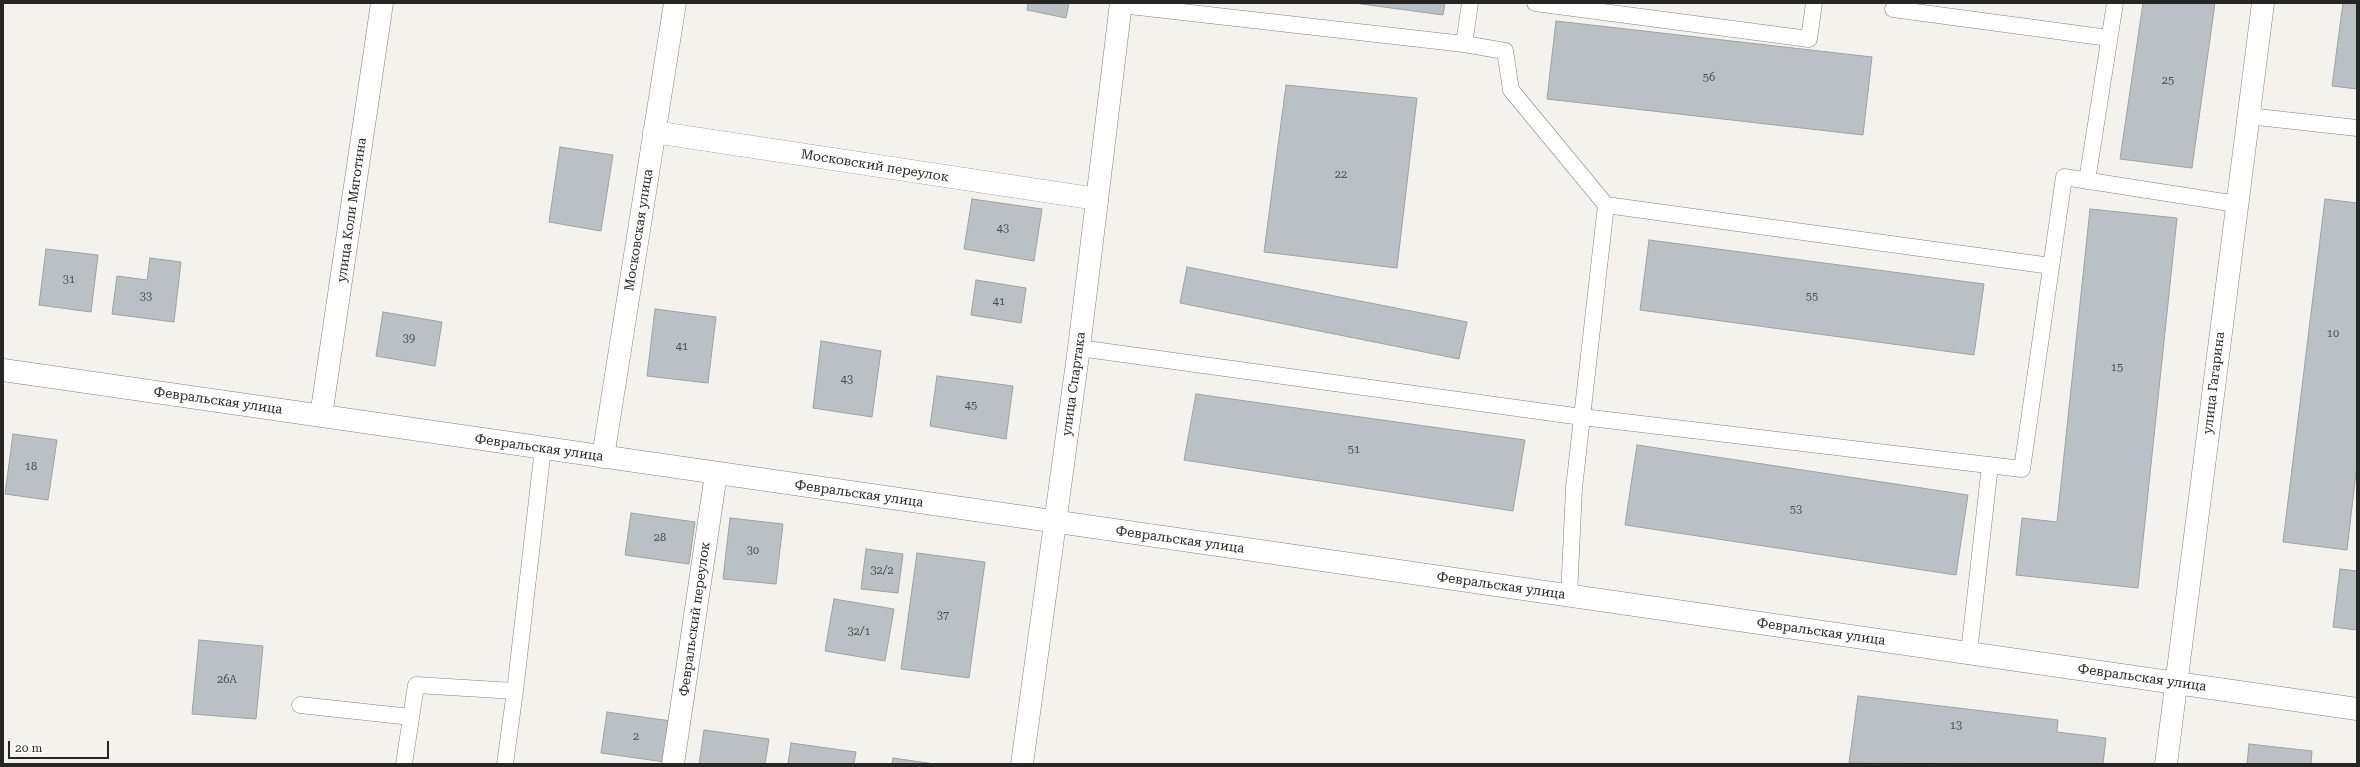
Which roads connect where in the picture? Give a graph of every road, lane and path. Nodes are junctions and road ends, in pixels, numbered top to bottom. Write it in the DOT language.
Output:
graph roads {
  1 [pos="382,3"];
  2 [pos="675,3"];
  3 [pos="1470,3"];
  4 [pos="1535,3"];
  5 [pos="1814,3"];
  6 [pos="2115,3"];
  7 [pos="2263,3"];
  8 [pos="1121,4"];
  9 [pos="1893,9"];
  10 [pos="2110,38"];
  11 [pos="1464,44"];
  12 [pos="2248,116"];
  13 [pos="2357,128"];
  14 [pos="654,132"];
  15 [pos="2087,181"];
  16 [pos="1097,199"];
  17 [pos="2237,204"];
  18 [pos="1606,205"];
  19 [pos="2051,266"];
  20 [pos="1080,348"];
  21 [pos="3,370"];
  22 [pos="321,416"];
  23 [pos="1582,417"];
  24 [pos="543,448"];
  25 [pos="603,457"];
  26 [pos="1990,465"];
  27 [pos="716,474"];
  28 [pos="1055,522"];
  29 [pos="1568,596"];
  30 [pos="1969,653"];
  31 [pos="2176,683"];
  32 [pos="515,691"];
  33 [pos="300,705"];
  34 [pos="2357,709"];
  35 [pos="411,717"];
  36 [pos="404,764"];
  37 [pos="505,764"];
  38 [pos="673,764"];
  39 [pos="1022,764"];
  40 [pos="2166,764"];
  1 -- 22 [label="street, улица Коли Мяготина"];
  2 -- 14 [label="street, Московская улица"];
  3 -- 11 [label="lane"];
  4 -- 5 [label="lane"];
  6 -- 10 [label="lane"];
  7 -- 12 [label="street, улица Гагарина"];
  8 -- 11 [label="lane"];
  8 -- 16 [label="street, улица Спартака"];
  9 -- 10 [label="lane"];
  10 -- 15 [label="lane"];
  11 -- 18 [label="lane"];
  12 -- 13 [label="lane"];
  12 -- 17 [label="street, улица Гагарина"];
  14 -- 16 [label="street, Московский переулок"];
  14 -- 25 [label="street, Московская улица"];
  15 -- 17 [label="lane"];
  15 -- 19 [label="lane"];
  16 -- 20 [label="street, улица Спартака"];
  17 -- 31 [label="street, улица Гагарина"];
  18 -- 19 [label="lane"];
  18 -- 23 [label="lane"];
  19 -- 26 [label="lane"];
  20 -- 23 [label="lane"];
  20 -- 28 [label="street, улица Спартака"];
  21 -- 22 [label="street, Февральская улица"];
  22 -- 24 [label="street, Февральская улица"];
  23 -- 26 [label="lane"];
  23 -- 29 [label="lane"];
  24 -- 25 [label="street, Февральская улица"];
  24 -- 32 [label="lane"];
  25 -- 27 [label="street, Февральская улица"];
  26 -- 30 [label="lane"];
  27 -- 28 [label="street, Февральская улица"];
  27 -- 38 [label="street, Февральский переулок"];
  28 -- 29 [label="street, Февральская улица"];
  28 -- 39 [label="street, улица Спартака"];
  29 -- 30 [label="street, Февральская улица"];
  30 -- 31 [label="street, Февральская улица"];
  31 -- 34 [label="street, Февральская улица"];
  31 -- 40 [label="street, улица Гагарина"];
  32 -- 35 [label="lane"];
  32 -- 37 [label="lane"];
  33 -- 35 [label="lane"];
  35 -- 36 [label="lane"];
}
